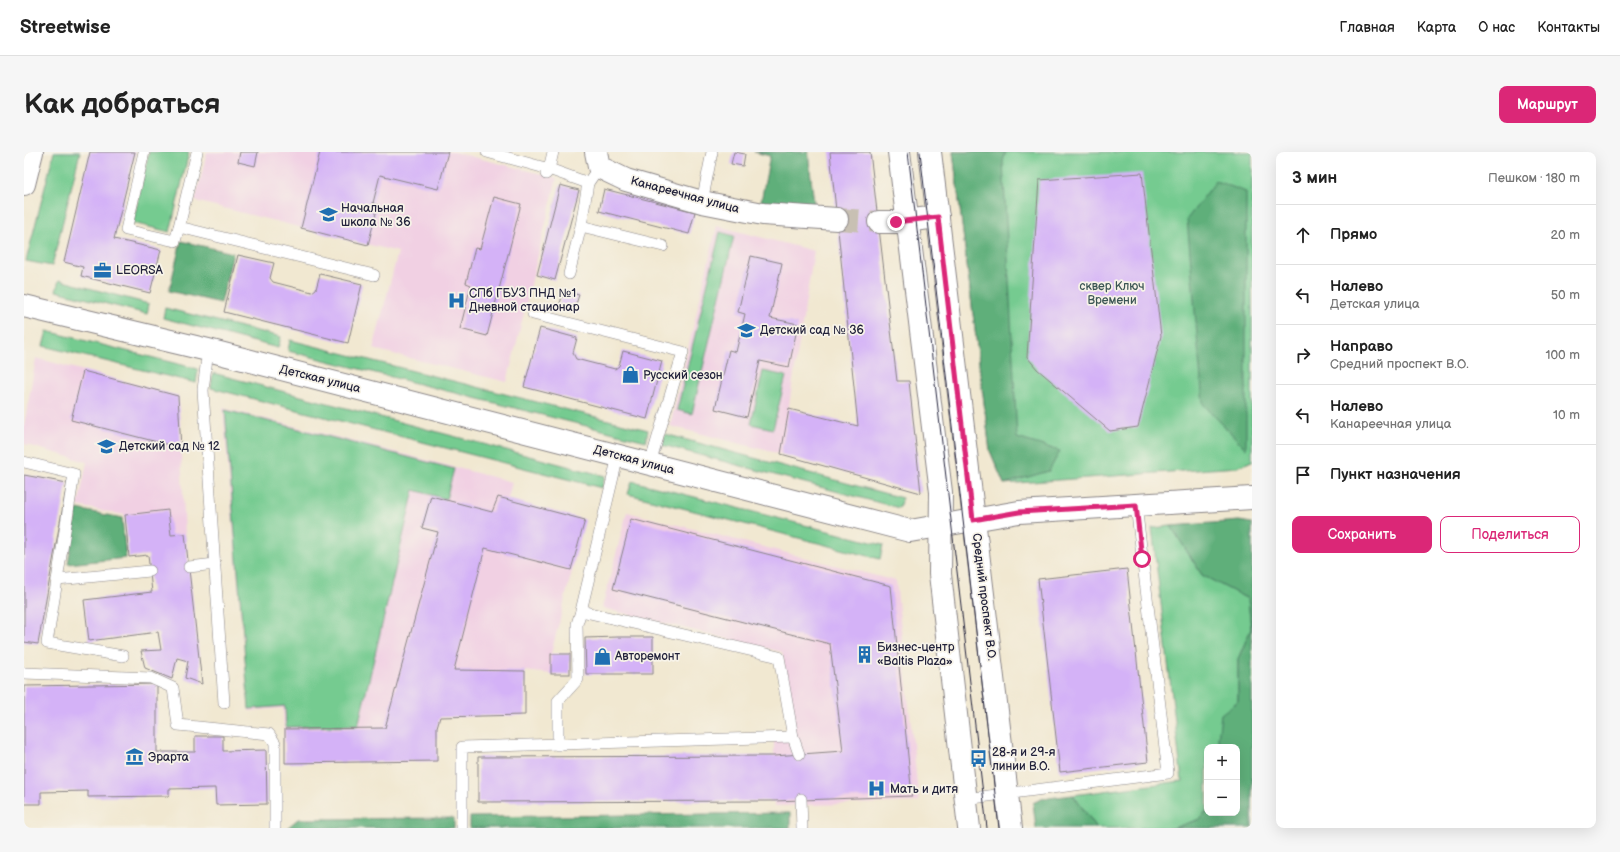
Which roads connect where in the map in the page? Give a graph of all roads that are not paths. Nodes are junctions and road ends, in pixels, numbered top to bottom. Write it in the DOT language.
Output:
graph roads {
  1 [pos="32,152"];
  2 [pos="144,152"];
  3 [pos="197,152"];
  4 [pos="487,152"];
  5 [pos="553,152"];
  6 [pos="712,152"];
  7 [pos="899,152"];
  8 [pos="930,152"];
  9 [pos="595,167"];
  10 [pos="547,172"];
  11 [pos="24,184"];
  12 [pos="702,202"];
  13 [pos="938,217"];
  14 [pos="837,219"];
  15 [pos="907,221"];
  16 [pos="879,222"];
  17 [pos="582,226"];
  18 [pos="179,227"];
  19 [pos="663,246"];
  20 [pos="569,274"];
  21 [pos="374,275"];
  22 [pos="24,306"];
  23 [pos="533,314"];
  24 [pos="208,350"];
  25 [pos="618,456"];
  26 [pos="24,462"];
  27 [pos="650,464"];
  28 [pos="1252,498"];
  29 [pos="1136,505"];
  30 [pos="973,520"];
  31 [pos="940,526"];
  32 [pos="215,564"];
  33 [pos="189,567"];
  34 [pos="150,571"];
  35 [pos="57,580"];
  36 [pos="581,611"];
  37 [pos="123,656"];
  38 [pos="24,673"];
  39 [pos="224,703"];
  40 [pos="793,737"];
  41 [pos="558,745"];
  42 [pos="799,754"];
  43 [pos="1007,793"];
  44 [pos="801,799"];
  45 [pos="965,799"];
  46 [pos="275,828"];
  47 [pos="462,828"];
  48 [pos="802,828"];
  49 [pos="969,828"];
  50 [pos="1011,828"];
  1 -- 11 [label="street"];
  2 -- 18 [label="lane"];
  3 -- 18 [label="lane"];
  4 -- 10 [label="lane"];
  5 -- 10 [label="lane"];
  6 -- 12 [label="lane"];
  7 -- 15 [label="street"];
  8 -- 13 [label="street, Средний проспект В.О."];
  9 -- 10 [label="lane"];
  9 -- 12 [label="street, Канареечная улица"];
  9 -- 17 [label="lane"];
  12 -- 14 [label="street, Канареечная улица"];
  13 -- 15 [label="street"];
  13 -- 30 [label="street, Средний проспект В.О."];
  15 -- 16 [label="street"];
  15 -- 31 [label="street"];
  17 -- 19 [label="lane"];
  17 -- 20 [label="lane"];
  18 -- 21 [label="lane"];
  22 -- 24 [label="street, Детская улица"];
  23 -- 27 [label="lane"];
  24 -- 25 [label="street, Детская улица"];
  24 -- 32 [label="lane"];
  25 -- 27 [label="street, Детская улица"];
  25 -- 36 [label="lane"];
  26 -- 35 [label="lane"];
  27 -- 31 [label="street, Детская улица"];
  28 -- 29 [label="street, Детская улица"];
  29 -- 30 [label="street, Детская улица"];
  29 -- 43 [label="lane"];
  30 -- 31 [label="street, Детская улица"];
  30 -- 43 [label="street, Средний проспект В.О."];
  31 -- 45 [label="street"];
  32 -- 33 [label="lane"];
  32 -- 39 [label="lane"];
  34 -- 35 [label="lane"];
  35 -- 37 [label="lane"];
  36 -- 40 [label="lane"];
  36 -- 41 [label="lane"];
  38 -- 46 [label="lane"];
  40 -- 41 [label="lane"];
  40 -- 42 [label="lane"];
  41 -- 47 [label="lane"];
  43 -- 45 [label="lane"];
  43 -- 50 [label="street, Средний проспект В.О."];
  44 -- 48 [label="lane"];
  45 -- 49 [label="street"];
}
